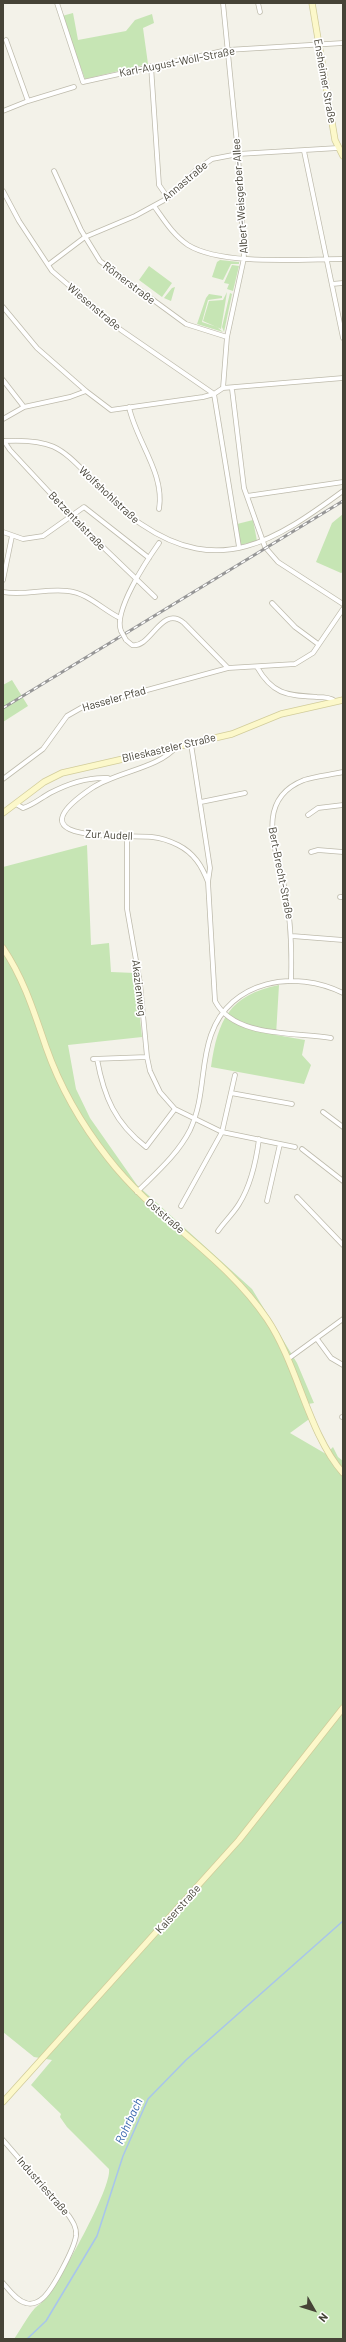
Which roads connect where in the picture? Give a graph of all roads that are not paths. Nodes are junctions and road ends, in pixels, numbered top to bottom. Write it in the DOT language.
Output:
graph roads {
  1 [pos="57,3"];
  2 [pos="224,3"];
  3 [pos="258,3"];
  4 [pos="312,3"];
  5 [pos="260,12"];
  6 [pos="6,40"];
  7 [pos="343,43"];
  8 [pos="319,45"];
  9 [pos="227,50"];
  10 [pos="151,66"];
  11 [pos="74,87"];
  12 [pos="28,101"];
  13 [pos="3,111"];
  14 [pos="338,148"];
  15 [pos="304,150"];
  16 [pos="238,154"];
  17 [pos="343,156"];
  18 [pos="54,171"];
  19 [pos="3,191"];
  20 [pos="168,198"];
  21 [pos="154,206"];
  22 [pos="85,237"];
  23 [pos="244,258"];
  24 [pos="343,258"];
  25 [pos="327,259"];
  26 [pos="48,265"];
  27 [pos="343,283"];
  28 [pos="332,284"];
  29 [pos="3,307"];
  30 [pos="227,337"];
  31 [pos="343,338"];
  32 [pos="343,378"];
  33 [pos="3,380"];
  34 [pos="223,388"];
  35 [pos="232,389"];
  36 [pos="86,390"];
  37 [pos="214,394"];
  38 [pos="24,407"];
  39 [pos="129,407"];
  40 [pos="3,419"];
  41 [pos="4,441"];
  42 [pos="343,482"];
  43 [pos="343,491"];
  44 [pos="247,496"];
  45 [pos="159,509"];
  46 [pos="72,516"];
  47 [pos="3,532"];
  48 [pos="12,536"];
  49 [pos="262,542"];
  50 [pos="159,543"];
  51 [pos="239,547"];
  52 [pos="149,558"];
  53 [pos="135,579"];
  54 [pos="3,580"];
  55 [pos="3,592"];
  56 [pos="155,597"];
  57 [pos="272,603"];
  58 [pos="343,604"];
  59 [pos="343,609"];
  60 [pos="120,618"];
  61 [pos="318,644"];
  62 [pos="257,667"];
  63 [pos="228,668"];
  64 [pos="343,700"];
  65 [pos="335,701"];
  66 [pos="191,744"];
  67 [pos="176,746"];
  68 [pos="343,772"];
  69 [pos="108,778"];
  70 [pos="3,779"];
  71 [pos="245,793"];
  72 [pos="201,802"];
  73 [pos="16,804"];
  74 [pos="343,805"];
  75 [pos="3,814"];
  76 [pos="308,816"];
  77 [pos="127,837"];
  78 [pos="311,852"];
  79 [pos="343,852"];
  80 [pos="208,882"];
  81 [pos="292,936"];
  82 [pos="343,940"];
  83 [pos="3,948"];
  84 [pos="291,980"];
  85 [pos="343,992"];
  86 [pos="223,1013"];
  87 [pos="331,1038"];
  88 [pos="147,1057"];
  89 [pos="235,1074"];
  90 [pos="231,1093"];
  91 [pos="292,1104"];
  92 [pos="176,1109"];
  93 [pos="323,1112"];
  94 [pos="194,1120"];
  95 [pos="343,1127"];
  96 [pos="222,1132"];
  97 [pos="259,1139"];
  98 [pos="280,1144"];
  99 [pos="295,1147"];
  100 [pos="302,1149"];
  101 [pos="343,1181"];
  102 [pos="137,1192"];
  103 [pos="297,1197"];
  104 [pos="267,1202"];
  105 [pos="181,1206"];
  106 [pos="218,1231"];
  107 [pos="343,1245"];
  108 [pos="343,1319"];
  109 [pos="317,1339"];
  110 [pos="288,1359"];
  111 [pos="343,1365"];
  112 [pos="343,1473"];
  113 [pos="343,1708"];
  114 [pos="3,2102"];
  115 [pos="3,2140"];
  116 [pos="3,2284"];
  1 -- 10 [label="street, Karl-August-Woll-Straße"];
  2 -- 9 [label="street, Albert-Weisgerber-Allee"];
  3 -- 5 [label="street"];
  4 -- 8 [label="main road, Ensheimer Straße"];
  6 -- 12 [label="street"];
  7 -- 8 [label="street, Karl-August-Woll-Straße"];
  8 -- 9 [label="street, Karl-August-Woll-Straße"];
  8 -- 14 [label="main road, Ensheimer Straße"];
  9 -- 10 [label="street, Karl-August-Woll-Straße"];
  9 -- 16 [label="street, Albert-Weisgerber-Allee"];
  10 -- 20 [label="street"];
  11 -- 12 [label="street"];
  12 -- 13 [label="street"];
  14 -- 15 [label="street, Annastraße"];
  14 -- 17 [label="main road, Ensheimer Straße"];
  15 -- 16 [label="street, Annastraße"];
  15 -- 25 [label="street"];
  16 -- 20 [label="street, Annastraße"];
  16 -- 23 [label="street, Albert-Weisgerber-Allee"];
  18 -- 22 [label="street, Römerstraße"];
  19 -- 26 [label="street, Wiesenstraße"];
  20 -- 21 [label="street, Annastraße"];
  21 -- 22 [label="street, Annastraße"];
  21 -- 23 [label="street"];
  22 -- 26 [label="street, Annastraße"];
  22 -- 30 [label="street, Römerstraße"];
  23 -- 25 [label="street"];
  23 -- 30 [label="street, Albert-Weisgerber-Allee"];
  24 -- 25 [label="street"];
  25 -- 28 [label="street"];
  26 -- 37 [label="street, Wiesenstraße"];
  27 -- 28 [label="street"];
  28 -- 31 [label="street"];
  29 -- 36 [label="street"];
  30 -- 34 [label="street, Albert-Weisgerber-Allee"];
  32 -- 35 [label="street"];
  33 -- 38 [label="street"];
  34 -- 35 [label="street"];
  34 -- 37 [label="street"];
  35 -- 44 [label="street"];
  36 -- 38 [label="street"];
  36 -- 39 [label="street"];
  37 -- 39 [label="street"];
  37 -- 51 [label="street"];
  38 -- 40 [label="street"];
  39 -- 45 [label="street"];
  41 -- 46 [label="street, Betzentalstraße"];
  41 -- 51 [label="street, Wolfshohlstraße"];
  42 -- 44 [label="street"];
  43 -- 49 [label="street, Wolfshohlstraße"];
  44 -- 49 [label="street"];
  46 -- 48 [label="street"];
  46 -- 52 [label="street"];
  46 -- 53 [label="street, Betzentalstraße"];
  47 -- 48 [label="street"];
  48 -- 54 [label="street"];
  49 -- 51 [label="street, Wolfshohlstraße"];
  49 -- 58 [label="street"];
  50 -- 52 [label="street"];
  52 -- 53 [label="street"];
  53 -- 56 [label="street, Betzentalstraße"];
  53 -- 60 [label="street"];
  55 -- 60 [label="street"];
  57 -- 61 [label="street"];
  59 -- 61 [label="street, Hasseler Pfad"];
  60 -- 63 [label="street, bridge"];
  61 -- 62 [label="street, Hasseler Pfad"];
  62 -- 63 [label="street, Hasseler Pfad"];
  62 -- 65 [label="street"];
  63 -- 70 [label="street, Hasseler Pfad"];
  64 -- 65 [label="main road, Blieskasteler Straße"];
  65 -- 66 [label="main road, Blieskasteler Straße"];
  66 -- 67 [label="main road, Blieskasteler Straße"];
  66 -- 72 [label="street"];
  67 -- 69 [label="street, Zur Audell"];
  67 -- 73 [label="main road, Blieskasteler Straße"];
  68 -- 81 [label="street, Bert-Brecht-Straße"];
  69 -- 73 [label="street"];
  69 -- 77 [label="street, Zur Audell"];
  71 -- 72 [label="street"];
  72 -- 80 [label="street"];
  73 -- 75 [label="main road, Blieskasteler Straße"];
  74 -- 76 [label="street"];
  77 -- 80 [label="street, Zur Audell"];
  77 -- 88 [label="street, Akazienweg"];
  78 -- 79 [label="street"];
  80 -- 86 [label="street"];
  81 -- 82 [label="street"];
  81 -- 84 [label="street, Bert-Brecht-Straße"];
  83 -- 102 [label="main road, Oststraße"];
  84 -- 85 [label="street"];
  84 -- 86 [label="street"];
  86 -- 87 [label="street"];
  86 -- 94 [label="street"];
  88 -- 92 [label="street, Akazienweg"];
  88 -- 92 [label="street"];
  89 -- 90 [label="street"];
  90 -- 91 [label="street"];
  90 -- 96 [label="street"];
  92 -- 94 [label="street, Akazienweg"];
  93 -- 95 [label="street"];
  94 -- 96 [label="street, Akazienweg"];
  94 -- 102 [label="street"];
  96 -- 97 [label="street, Akazienweg"];
  96 -- 105 [label="street"];
  97 -- 98 [label="street, Akazienweg"];
  97 -- 106 [label="street"];
  98 -- 99 [label="street, Akazienweg"];
  98 -- 104 [label="street"];
  100 -- 101 [label="street"];
  102 -- 110 [label="main road, Oststraße"];
  103 -- 107 [label="street"];
  108 -- 109 [label="street"];
  109 -- 110 [label="street"];
  109 -- 111 [label="street"];
  110 -- 112 [label="main road, Oststraße"];
  113 -- 114 [label="main road, Kaiserstraße"];
  115 -- 116 [label="street, Industriestraße"];
}
